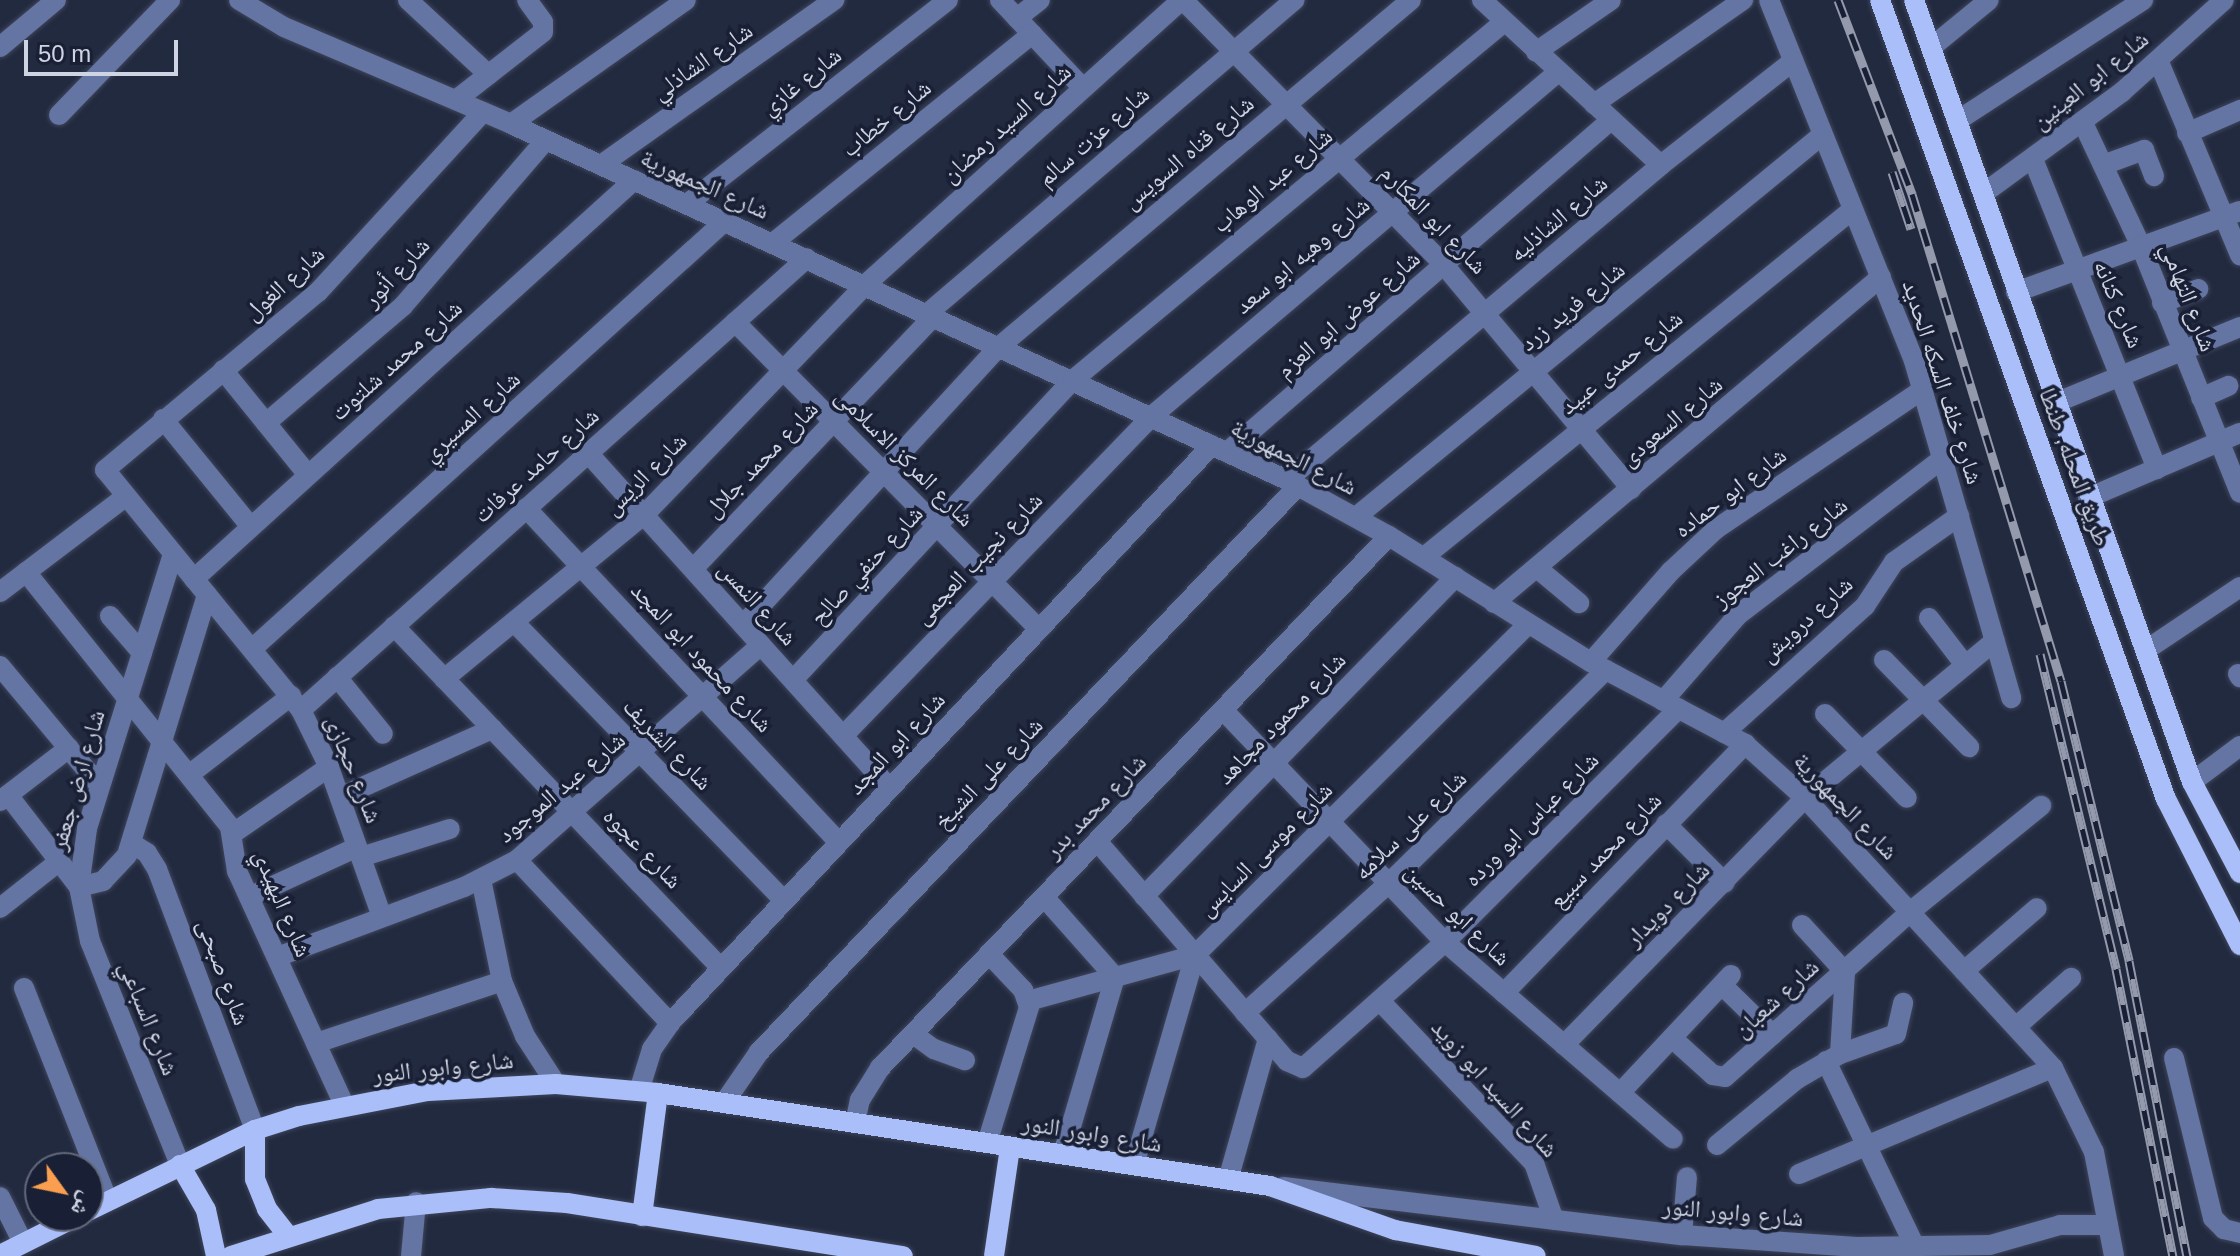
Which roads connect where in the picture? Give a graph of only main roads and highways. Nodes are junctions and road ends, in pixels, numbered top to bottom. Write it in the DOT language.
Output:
graph roads {
  1 [pos="1880,0"];
  2 [pos="1914,0"];
  3 [pos="2240,873"];
  4 [pos="2240,945"];
  5 [pos="649,1092"];
  6 [pos="255,1130"];
  7 [pos="1010,1147"];
  8 [pos="180,1165"];
  9 [pos="104,1203"];
  10 [pos="642,1216"];
  11 [pos="45,1232"];
  12 [pos="287,1235"];
  13 [pos="850,1252"];
  14 [pos="0,1255"];
  15 [pos="216,1256"];
  16 [pos="231,1256"];
  17 [pos="903,1256"];
  18 [pos="994,1256"];
  19 [pos="1536,1256"];
  1 -- 4 [label="main road, طريق المحله, طنطا"];
  2 -- 3 [label="main road, طريق المحله, طنطا"];
  5 -- 6 [label="main road, شارع وابور النور"];
  5 -- 7 [label="main road, شارع وابور النور"];
  5 -- 10 [label="main road"];
  6 -- 8 [label="main road, شارع وابور النور"];
  6 -- 12 [label="main road"];
  7 -- 18 [label="main road"];
  7 -- 19 [label="main road, شارع وابور النور"];
  8 -- 9 [label="main road, شارع وابور النور"];
  8 -- 15 [label="main road"];
  10 -- 12 [label="main road"];
  10 -- 13 [label="main road"];
  11 -- 14 [label="main road"];
  12 -- 16 [label="main road"];
  13 -- 17 [label="main road"];
}
